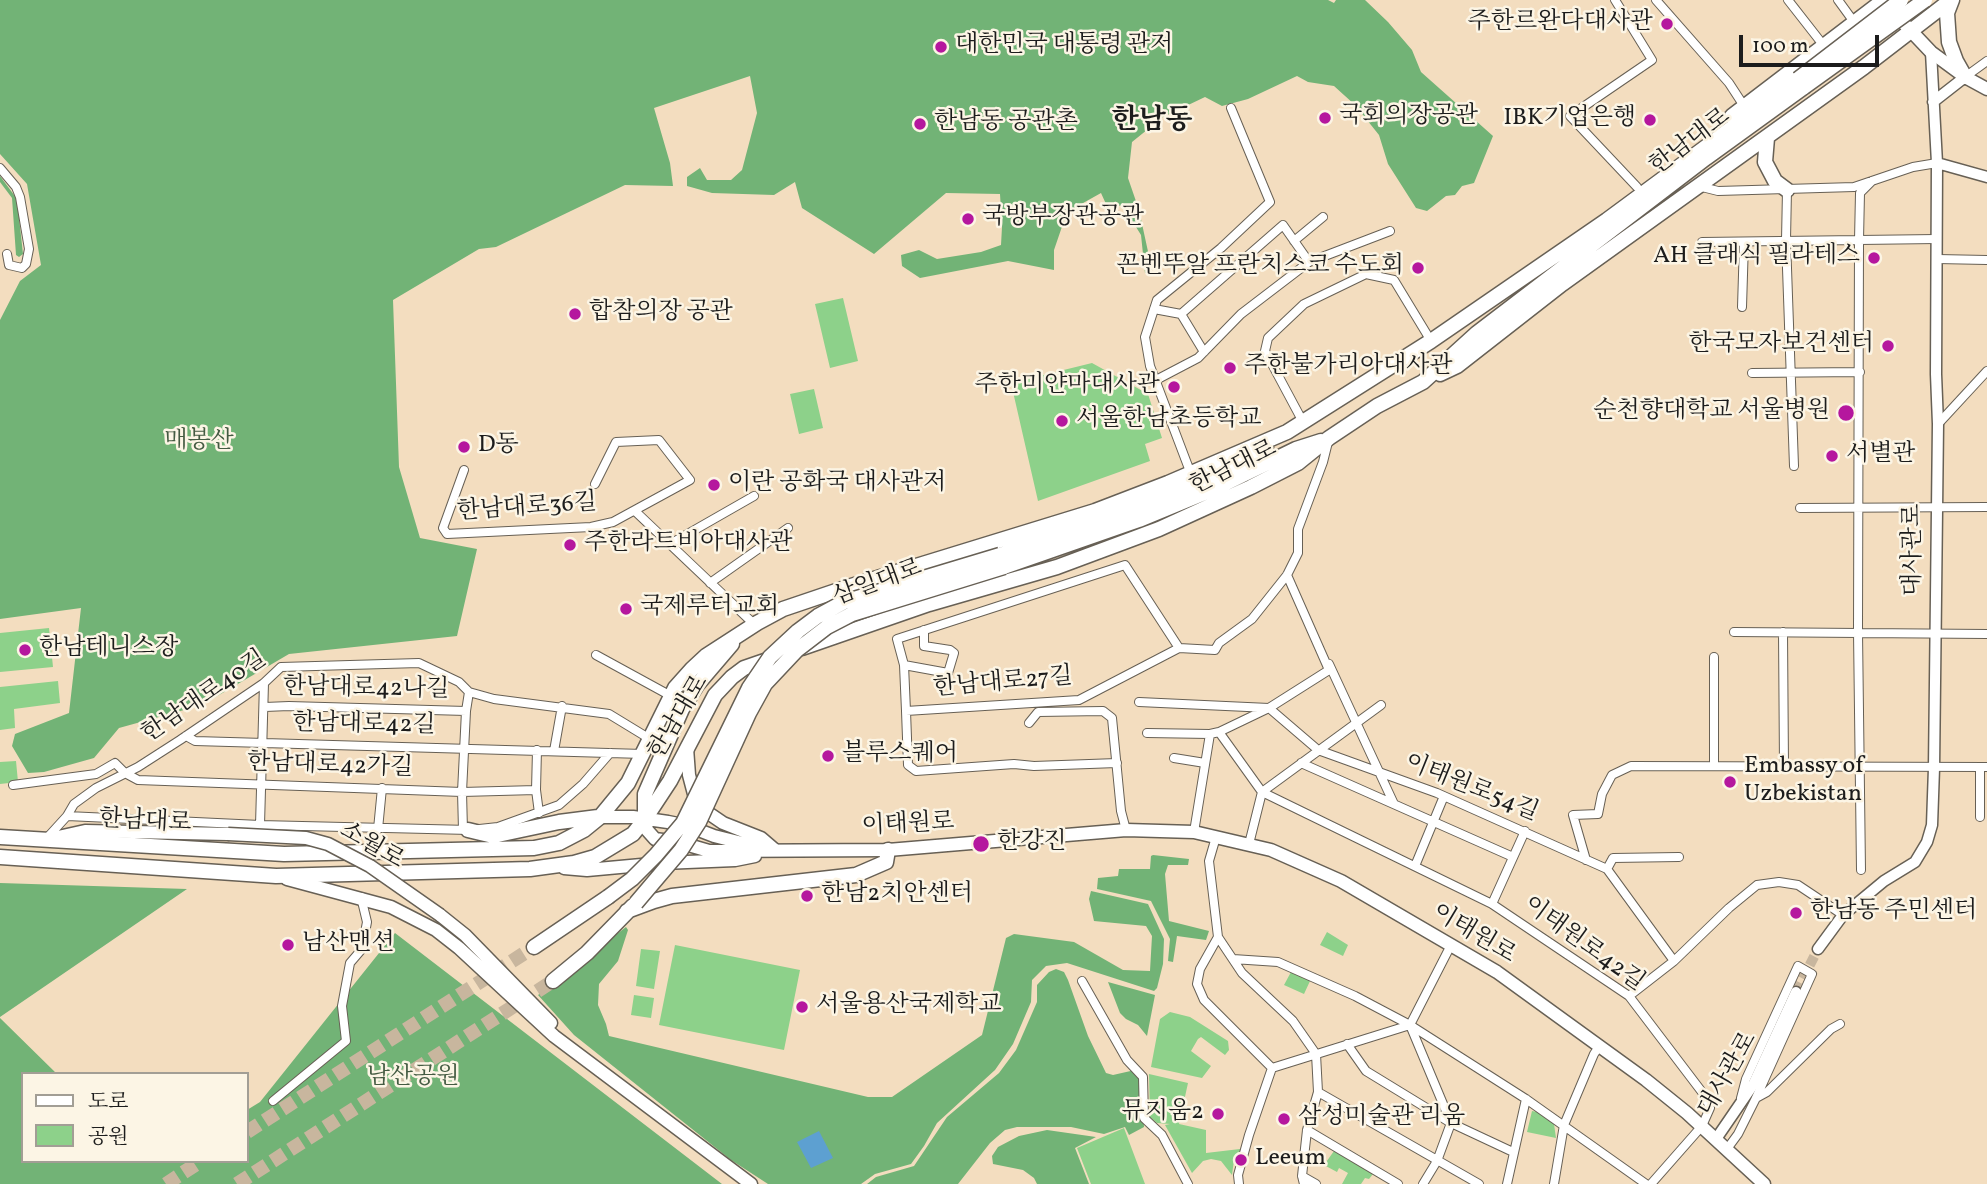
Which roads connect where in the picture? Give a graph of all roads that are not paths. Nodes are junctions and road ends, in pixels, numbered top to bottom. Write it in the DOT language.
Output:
graph roads {
  1 [pos="1615,0"];
  2 [pos="1656,0"];
  3 [pos="1788,0"];
  4 [pos="1838,0"];
  5 [pos="1882,0"];
  6 [pos="1901,0"];
  7 [pos="1925,0"];
  8 [pos="1951,0"];
  9 [pos="1854,22"];
  10 [pos="1911,31"];
  11 [pos="1839,33"];
  12 [pos="1824,46"];
  13 [pos="1931,52"];
  14 [pos="1987,61"];
  15 [pos="1864,67"];
  16 [pos="1965,77"];
  17 [pos="1801,83"];
  18 [pos="1987,89"];
  19 [pos="1933,102"];
  20 [pos="1744,106"];
  21 [pos="1231,108"];
  22 [pos="1767,138"];
  23 [pos="1937,163"];
  24 [pos="0,168"];
  25 [pos="1987,177"];
  26 [pos="1872,181"];
  27 [pos="1698,186"];
  28 [pos="1637,187"];
  29 [pos="1787,190"];
  30 [pos="1323,218"];
  31 [pos="1390,231"];
  32 [pos="1937,239"];
  33 [pos="1787,240"];
  34 [pos="1859,240"];
  35 [pos="1294,241"];
  36 [pos="1702,242"];
  37 [pos="1744,242"];
  38 [pos="7,254"];
  39 [pos="1555,254"];
  40 [pos="1937,260"];
  41 [pos="1987,260"];
  42 [pos="1309,262"];
  43 [pos="1742,307"];
  44 [pos="1154,309"];
  45 [pos="1181,314"];
  46 [pos="1431,341"];
  47 [pos="1204,352"];
  48 [pos="1987,371"];
  49 [pos="1860,372"];
  50 [pos="1752,373"];
  51 [pos="1791,373"];
  52 [pos="1156,380"];
  53 [pos="1423,383"];
  54 [pos="1303,422"];
  55 [pos="1938,424"];
  56 [pos="1287,432"];
  57 [pos="1329,438"];
  58 [pos="1794,466"];
  59 [pos="464,470"];
  60 [pos="1191,474"];
  61 [pos="595,484"];
  62 [pos="754,496"];
  63 [pos="1987,506"];
  64 [pos="1937,507"];
  65 [pos="1800,508"];
  66 [pos="1859,508"];
  67 [pos="635,511"];
  68 [pos="788,528"];
  69 [pos="670,544"];
  70 [pos="1002,561"];
  71 [pos="1287,575"];
  72 [pos="710,583"];
  73 [pos="1308,619"];
  74 [pos="755,625"];
  75 [pos="924,630"];
  76 [pos="1734,632"];
  77 [pos="1783,632"];
  78 [pos="1858,632"];
  79 [pos="1936,633"];
  80 [pos="1987,634"];
  81 [pos="739,635"];
  82 [pos="1180,648"];
  83 [pos="596,655"];
  84 [pos="1714,657"];
  85 [pos="904,665"];
  86 [pos="264,683"];
  87 [pos="470,692"];
  88 [pos="671,696"];
  89 [pos="1139,702"];
  90 [pos="1381,705"];
  91 [pos="562,706"];
  92 [pos="265,707"];
  93 [pos="1269,708"];
  94 [pos="466,711"];
  95 [pos="906,711"];
  96 [pos="1029,723"];
  97 [pos="1357,723"];
  98 [pos="1147,733"];
  99 [pos="1214,733"];
  100 [pos="186,736"];
  101 [pos="650,739"];
  102 [pos="263,743"];
  103 [pos="465,748"];
  104 [pos="687,748"];
  105 [pos="537,750"];
  106 [pos="1318,750"];
  107 [pos="554,751"];
  108 [pos="610,753"];
  109 [pos="643,754"];
  110 [pos="1174,758"];
  111 [pos="1205,763"];
  112 [pos="1301,763"];
  113 [pos="1117,764"];
  114 [pos="1714,766"];
  115 [pos="1784,767"];
  116 [pos="1859,767"];
  117 [pos="1983,767"];
  118 [pos="1934,768"];
  119 [pos="125,773"];
  120 [pos="1380,773"];
  121 [pos="262,784"];
  122 [pos="13,785"];
  123 [pos="382,788"];
  124 [pos="536,790"];
  125 [pos="463,792"];
  126 [pos="1262,792"];
  127 [pos="1444,796"];
  128 [pos="1394,804"];
  129 [pos="540,813"];
  130 [pos="67,816"];
  131 [pos="600,817"];
  132 [pos="1980,817"];
  133 [pos="645,819"];
  134 [pos="1434,822"];
  135 [pos="260,825"];
  136 [pos="378,829"];
  137 [pos="466,830"];
  138 [pos="1126,830"];
  139 [pos="1525,831"];
  140 [pos="1194,832"];
  141 [pos="714,836"];
  142 [pos="0,837"];
  143 [pos="1216,837"];
  144 [pos="47,840"];
  145 [pos="1249,844"];
  146 [pos="775,850"];
  147 [pos="888,850"];
  148 [pos="709,851"];
  149 [pos="0,857"];
  150 [pos="1513,857"];
  151 [pos="1679,857"];
  152 [pos="1586,860"];
  153 [pos="1416,866"];
  154 [pos="553,867"];
  155 [pos="1606,869"];
  156 [pos="1861,870"];
  157 [pos="276,876"];
  158 [pos="361,897"];
  159 [pos="1492,904"];
  160 [pos="632,907"];
  161 [pos="1843,915"];
  162 [pos="1219,937"];
  163 [pos="1451,945"];
  164 [pos="534,947"];
  165 [pos="1818,949"];
  166 [pos="1233,959"];
  167 [pos="1674,961"];
  168 [pos="553,981"];
  169 [pos="1083,981"];
  170 [pos="1796,992"];
  171 [pos="1629,996"];
  172 [pos="1840,1024"];
  173 [pos="1410,1025"];
  174 [pos="1347,1044"];
  175 [pos="1600,1045"];
  176 [pos="1316,1054"];
  177 [pos="1272,1068"];
  178 [pos="602,1072"];
  179 [pos="1318,1092"];
  180 [pos="1756,1098"];
  181 [pos="1526,1099"];
  182 [pos="273,1101"];
  183 [pos="1741,1101"];
  184 [pos="1451,1123"];
  185 [pos="1564,1125"];
  186 [pos="1702,1126"];
  187 [pos="1307,1130"];
  188 [pos="1716,1139"];
  189 [pos="1727,1149"];
  190 [pos="1513,1152"];
  191 [pos="1437,1161"];
  192 [pos="1303,1180"];
  193 [pos="751,1184"];
  194 [pos="1188,1184"];
  195 [pos="1239,1184"];
  196 [pos="1316,1184"];
  197 [pos="1398,1184"];
  198 [pos="1423,1184"];
  199 [pos="1479,1184"];
  200 [pos="1507,1184"];
  201 [pos="1554,1184"];
  202 [pos="1648,1184"];
  203 [pos="1764,1184"];
  1 -- 28 [label="street"];
  2 -- 20 [label="street"];
  3 -- 12 [label="street"];
  4 -- 9 [label="street"];
  5 -- 9 [label="main road"];
  5 -- 10 [label="main road"];
  6 -- 17 [label="main road, 한남대로, bridge"];
  7 -- 17 [label="main road, 한남대로, bridge"];
  8 -- 10 [label="main road"];
  8 -- 16 [label="main road"];
  9 -- 11 [label="main road"];
  10 -- 13 [label="main road"];
  10 -- 15 [label="main road"];
  11 -- 12 [label="main road"];
  11 -- 15 [label="main road"];
  12 -- 20 [label="main road"];
  13 -- 16 [label="main road"];
  13 -- 19 [label="street, 대사관로"];
  14 -- 16 [label="street"];
  15 -- 22 [label="main road"];
  16 -- 18 [label="main road"];
  16 -- 19 [label="street"];
  17 -- 39 [label="main road, 한남대로"];
  17 -- 53 [label="main road, 한남대로"];
  19 -- 23 [label="street, 대사관로"];
  20 -- 28 [label="main road"];
  21 -- 44 [label="street"];
  22 -- 27 [label="main road"];
  22 -- 29 [label="main road"];
  23 -- 25 [label="street"];
  23 -- 26 [label="street"];
  23 -- 32 [label="street, 대사관로"];
  24 -- 38 [label="street"];
  26 -- 29 [label="street"];
  26 -- 34 [label="street"];
  27 -- 29 [label="street"];
  27 -- 53 [label="main road"];
  28 -- 39 [label="main road"];
  29 -- 33 [label="street"];
  30 -- 35 [label="street"];
  31 -- 42 [label="street"];
  32 -- 34 [label="street"];
  32 -- 40 [label="street, 대사관로"];
  33 -- 34 [label="street"];
  33 -- 37 [label="street"];
  33 -- 51 [label="street"];
  34 -- 49 [label="street"];
  35 -- 42 [label="street"];
  35 -- 45 [label="street"];
  36 -- 37 [label="street"];
  37 -- 43 [label="street"];
  39 -- 46 [label="main road, 한남대로"];
  40 -- 41 [label="street"];
  40 -- 55 [label="street, 대사관로"];
  42 -- 47 [label="street"];
  44 -- 45 [label="street"];
  44 -- 52 [label="street"];
  45 -- 47 [label="street"];
  46 -- 54 [label="main road, 한남대로"];
  46 -- 54 [label="street, 한남대로"];
  47 -- 52 [label="street"];
  48 -- 55 [label="street"];
  49 -- 51 [label="street"];
  49 -- 66 [label="street"];
  50 -- 51 [label="street"];
  51 -- 58 [label="street"];
  52 -- 60 [label="street"];
  53 -- 57 [label="main road, 한남대로"];
  54 -- 56 [label="main road, 한남대로"];
  55 -- 64 [label="street, 대사관로"];
  56 -- 60 [label="main road, 한남대로"];
  56 -- 70 [label="main road, 삼일대로"];
  57 -- 70 [label="main road, 삼일대로"];
  57 -- 71 [label="street"];
  57 -- 104 [label="main road, 한남대로"];
  59 -- 67 [label="street, 한남대로36길"];
  60 -- 74 [label="main road, 한남대로"];
  61 -- 67 [label="street, 한남대로36길"];
  62 -- 69 [label="street"];
  63 -- 64 [label="street"];
  64 -- 66 [label="street"];
  64 -- 79 [label="street, 대사관로"];
  65 -- 66 [label="street"];
  66 -- 78 [label="street"];
  67 -- 69 [label="street"];
  68 -- 72 [label="street"];
  69 -- 72 [label="street"];
  70 -- 160 [label="main road, 삼일대로, bridge"];
  70 -- 164 [label="main road, 삼일대로, bridge"];
  71 -- 73 [label="street"];
  71 -- 82 [label="street"];
  72 -- 74 [label="street"];
  73 -- 93 [label="street"];
  73 -- 97 [label="street"];
  74 -- 81 [label="main road, 한남대로"];
  75 -- 82 [label="street, 한남대로27길"];
  75 -- 85 [label="street, 한남대로27길"];
  75 -- 85 [label="street, 한남대로27길"];
  76 -- 77 [label="street"];
  77 -- 78 [label="street"];
  77 -- 115 [label="street"];
  78 -- 79 [label="street"];
  78 -- 116 [label="street"];
  79 -- 80 [label="street"];
  79 -- 118 [label="street, 대사관로"];
  81 -- 88 [label="main road, 한남대로"];
  81 -- 133 [label="main road, 한남대로"];
  82 -- 95 [label="street, 한남대로27길"];
  83 -- 88 [label="street, 한남대로"];
  84 -- 114 [label="street"];
  85 -- 95 [label="street, 한남대로27길"];
  86 -- 87 [label="street, 한남대로40길"];
  86 -- 92 [label="street, 한남대로42길"];
  86 -- 100 [label="street, 한남대로40길"];
  87 -- 91 [label="street, 한남대로40길"];
  87 -- 94 [label="street, 한남대로42길"];
  88 -- 101 [label="main road, 한남대로"];
  89 -- 93 [label="street"];
  90 -- 97 [label="street"];
  91 -- 101 [label="street, 한남대로40길"];
  91 -- 107 [label="street"];
  92 -- 94 [label="street, 한남대로42나길"];
  92 -- 102 [label="street, 한남대로42길"];
  93 -- 99 [label="street"];
  93 -- 106 [label="street"];
  94 -- 103 [label="street, 한남대로42길"];
  95 -- 113 [label="street"];
  96 -- 113 [label="street"];
  97 -- 106 [label="street"];
  97 -- 120 [label="street"];
  98 -- 99 [label="street"];
  99 -- 111 [label="street"];
  99 -- 126 [label="street"];
  100 -- 102 [label="street, 한남대로42길"];
  100 -- 119 [label="street, 한남대로40길"];
  101 -- 109 [label="main road, 한남대로"];
  102 -- 103 [label="street, 한남대로42길"];
  102 -- 121 [label="street, 한남대로42길"];
  103 -- 105 [label="street, 한남대로42길"];
  103 -- 125 [label="street, 한남대로42길"];
  104 -- 133 [label="main road, 한남대로"];
  104 -- 146 [label="main road"];
  105 -- 107 [label="street, 한남대로42길"];
  105 -- 124 [label="street"];
  106 -- 112 [label="street"];
  106 -- 120 [label="street, 이태원로54길"];
  107 -- 108 [label="street, 한남대로42길"];
  108 -- 109 [label="street, 한남대로42길"];
  108 -- 129 [label="street"];
  109 -- 131 [label="main road, 한남대로"];
  110 -- 111 [label="street"];
  111 -- 140 [label="street"];
  112 -- 126 [label="street"];
  112 -- 128 [label="street"];
  113 -- 138 [label="street"];
  114 -- 115 [label="street"];
  114 -- 152 [label="street"];
  115 -- 116 [label="street"];
  116 -- 118 [label="street"];
  116 -- 156 [label="street"];
  117 -- 118 [label="street"];
  117 -- 132 [label="street"];
  118 -- 161 [label="street, 대사관로"];
  119 -- 121 [label="street, 한남대로42가길"];
  119 -- 122 [label="street, 한남대로42가길"];
  119 -- 130 [label="street, 한남대로40길"];
  120 -- 127 [label="street, 이태원로54길"];
  120 -- 128 [label="street"];
  121 -- 123 [label="street, 한남대로42가길"];
  121 -- 135 [label="street, 한남대로42길"];
  123 -- 125 [label="street, 한남대로42가길"];
  123 -- 136 [label="street"];
  124 -- 125 [label="street, 한남대로42가길"];
  124 -- 129 [label="street"];
  125 -- 137 [label="street, 한남대로42길"];
  126 -- 145 [label="street"];
  126 -- 153 [label="street, 이태원로42길"];
  127 -- 134 [label="street"];
  127 -- 139 [label="street, 이태원로54길"];
  128 -- 134 [label="street"];
  129 -- 137 [label="street"];
  130 -- 135 [label="street"];
  130 -- 144 [label="street, 한남대로40길"];
  131 -- 133 [label="main road, 이태원로"];
  131 -- 137 [label="main road"];
  131 -- 144 [label="main road, 한남대로"];
  133 -- 141 [label="main road, 이태원로"];
  133 -- 148 [label="main road, 이태원로"];
  133 -- 154 [label="main road, 한남대로"];
  134 -- 150 [label="street"];
  134 -- 153 [label="street"];
  135 -- 136 [label="street"];
  136 -- 137 [label="street"];
  138 -- 140 [label="main road, 이태원로"];
  138 -- 147 [label="main road, 이태원로"];
  139 -- 150 [label="street, 이태원로42길"];
  139 -- 152 [label="street, 이태원로54길"];
  140 -- 143 [label="main road, 이태원로"];
  141 -- 146 [label="main road, 이태원로"];
  141 -- 148 [label="main road"];
  142 -- 144 [label="main road, 한남대로"];
  143 -- 145 [label="main road, 이태원로"];
  143 -- 162 [label="street"];
  144 -- 178 [label="main road, 소월로, bridge"];
  145 -- 163 [label="main road, 이태원로"];
  146 -- 147 [label="main road, 이태원로"];
  146 -- 148 [label="main road, 이태원로"];
  146 -- 154 [label="main road, 이태원로"];
  147 -- 160 [label="main road"];
  149 -- 157 [label="main road, 한남대로"];
  150 -- 159 [label="street, 이태원로42길"];
  151 -- 155 [label="street"];
  152 -- 155 [label="street, 이태원로54길"];
  153 -- 159 [label="street, 이태원로42길"];
  154 -- 157 [label="main road, 한남대로"];
  155 -- 167 [label="street, 이태원로54길"];
  157 -- 158 [label="main road, 소월로"];
  158 -- 178 [label="main road, 소월로"];
  158 -- 182 [label="street"];
  159 -- 171 [label="street, 이태원로42길"];
  160 -- 168 [label="main road, 삼일대로"];
  161 -- 165 [label="street, 대사관로"];
  161 -- 167 [label="street"];
  162 -- 166 [label="street"];
  162 -- 177 [label="street"];
  163 -- 173 [label="street"];
  163 -- 175 [label="main road, 이태원로"];
  166 -- 173 [label="street"];
  166 -- 176 [label="street"];
  167 -- 171 [label="street"];
  169 -- 194 [label="street"];
  170 -- 183 [label="street, 대사관로"];
  171 -- 186 [label="street, 이태원로42길"];
  172 -- 180 [label="street"];
  173 -- 174 [label="street"];
  173 -- 181 [label="street"];
  173 -- 184 [label="street"];
  174 -- 176 [label="street"];
  174 -- 184 [label="street"];
  175 -- 185 [label="street"];
  175 -- 186 [label="main road, 이태원로"];
  176 -- 177 [label="street"];
  176 -- 179 [label="street"];
  177 -- 195 [label="street"];
  178 -- 193 [label="main road, 소월로"];
  179 -- 187 [label="street"];
  179 -- 191 [label="street"];
  180 -- 183 [label="street"];
  180 -- 189 [label="street"];
  181 -- 185 [label="street"];
  181 -- 190 [label="street"];
  183 -- 188 [label="street, 대사관로"];
  184 -- 190 [label="street"];
  184 -- 191 [label="street"];
  185 -- 201 [label="street"];
  185 -- 202 [label="street"];
  186 -- 188 [label="main road, 이태원로"];
  186 -- 202 [label="street"];
  187 -- 192 [label="street"];
  187 -- 197 [label="street"];
  188 -- 189 [label="main road, 이태원로"];
  189 -- 203 [label="main road, 이태원로"];
  190 -- 200 [label="street"];
  191 -- 198 [label="street"];
  191 -- 199 [label="street"];
  192 -- 196 [label="street"];
}
